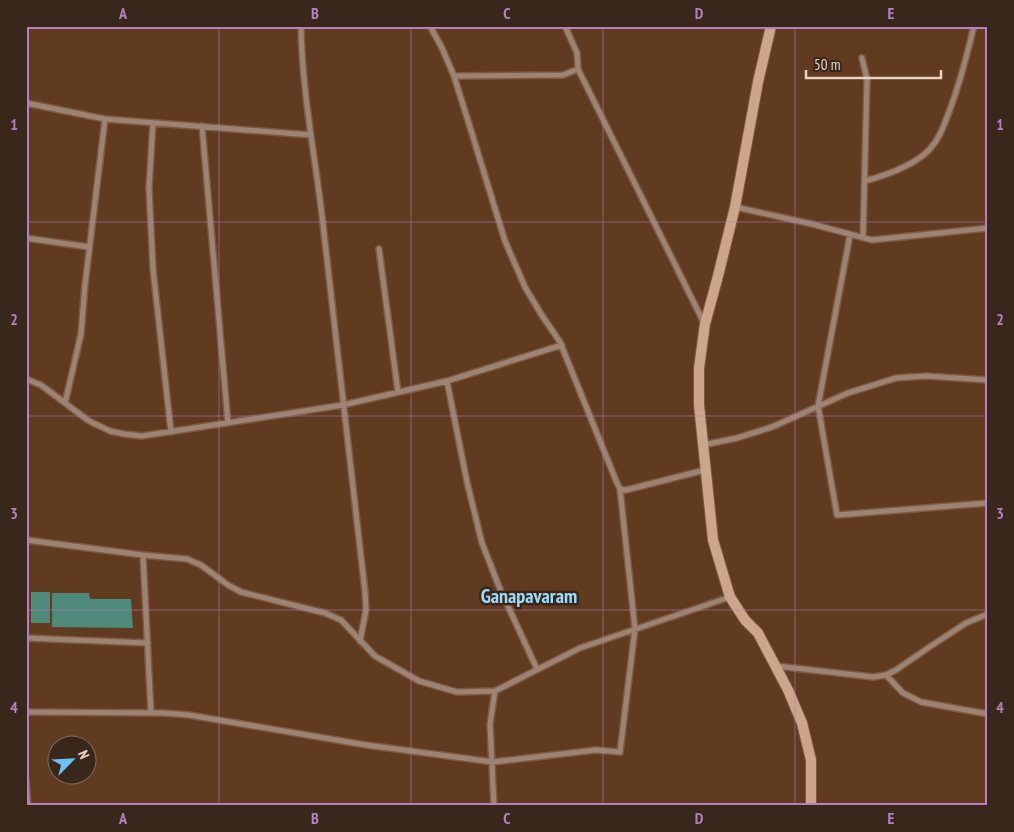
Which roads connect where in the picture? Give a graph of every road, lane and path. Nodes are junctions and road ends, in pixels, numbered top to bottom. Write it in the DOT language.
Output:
graph roads {
  1 [pos="301,26"];
  2 [pos="430,26"];
  3 [pos="565,26"];
  4 [pos="771,26"];
  5 [pos="974,26"];
  6 [pos="862,58"];
  7 [pos="578,69"];
  8 [pos="454,76"];
  9 [pos="26,103"];
  10 [pos="105,119"];
  11 [pos="153,122"];
  12 [pos="202,126"];
  13 [pos="311,135"];
  14 [pos="865,181"];
  15 [pos="735,207"];
  16 [pos="988,228"];
  17 [pos="850,235"];
  18 [pos="26,238"];
  19 [pos="863,238"];
  20 [pos="90,248"];
  21 [pos="379,249"];
  22 [pos="705,324"];
  23 [pos="562,345"];
  24 [pos="26,379"];
  25 [pos="988,380"];
  26 [pos="447,381"];
  27 [pos="398,392"];
  28 [pos="65,403"];
  29 [pos="343,405"];
  30 [pos="818,406"];
  31 [pos="228,423"];
  32 [pos="171,432"];
  33 [pos="703,445"];
  34 [pos="706,470"];
  35 [pos="620,489"];
  36 [pos="988,502"];
  37 [pos="26,540"];
  38 [pos="143,555"];
  39 [pos="730,597"];
  40 [pos="988,614"];
  41 [pos="635,629"];
  42 [pos="26,638"];
  43 [pos="360,641"];
  44 [pos="148,643"];
  45 [pos="776,666"];
  46 [pos="537,669"];
  47 [pos="886,675"];
  48 [pos="495,691"];
  49 [pos="26,712"];
  50 [pos="152,713"];
  51 [pos="988,714"];
  52 [pos="493,762"];
  53 [pos="26,780"];
  54 [pos="28,806"];
  55 [pos="494,806"];
  56 [pos="811,806"];
  1 -- 13 [label="street"];
  2 -- 8 [label="street"];
  3 -- 7 [label="street"];
  4 -- 15 [label="street"];
  5 -- 14 [label="street"];
  6 -- 14 [label="street"];
  7 -- 8 [label="street"];
  7 -- 22 [label="street"];
  8 -- 23 [label="street"];
  9 -- 10 [label="street"];
  10 -- 11 [label="street"];
  10 -- 20 [label="street"];
  11 -- 12 [label="street"];
  11 -- 32 [label="street"];
  12 -- 13 [label="street"];
  12 -- 31 [label="street"];
  13 -- 29 [label="street"];
  14 -- 19 [label="street"];
  15 -- 17 [label="street"];
  15 -- 22 [label="street"];
  16 -- 19 [label="street"];
  17 -- 19 [label="street"];
  17 -- 30 [label="street"];
  18 -- 20 [label="street"];
  20 -- 28 [label="street"];
  21 -- 27 [label="street"];
  22 -- 33 [label="street"];
  23 -- 26 [label="street"];
  23 -- 35 [label="street"];
  24 -- 28 [label="street"];
  25 -- 30 [label="street"];
  26 -- 27 [label="street"];
  26 -- 46 [label="street"];
  27 -- 29 [label="street"];
  28 -- 32 [label="street"];
  29 -- 31 [label="street"];
  29 -- 43 [label="street"];
  30 -- 33 [label="street"];
  30 -- 36 [label="street"];
  31 -- 32 [label="street"];
  33 -- 34 [label="street"];
  34 -- 35 [label="street"];
  34 -- 39 [label="street"];
  35 -- 41 [label="street"];
  37 -- 38 [label="street"];
  38 -- 43 [label="street"];
  38 -- 44 [label="street"];
  39 -- 41 [label="street"];
  39 -- 45 [label="street"];
  40 -- 47 [label="street"];
  41 -- 46 [label="street"];
  41 -- 52 [label="street"];
  42 -- 44 [label="street"];
  43 -- 48 [label="street"];
  44 -- 50 [label="street"];
  45 -- 47 [label="street"];
  45 -- 56 [label="street"];
  46 -- 48 [label="street"];
  47 -- 51 [label="street"];
  48 -- 52 [label="street"];
  49 -- 50 [label="street"];
  50 -- 52 [label="street"];
  52 -- 55 [label="street"];
  53 -- 54 [label="street"];
}
